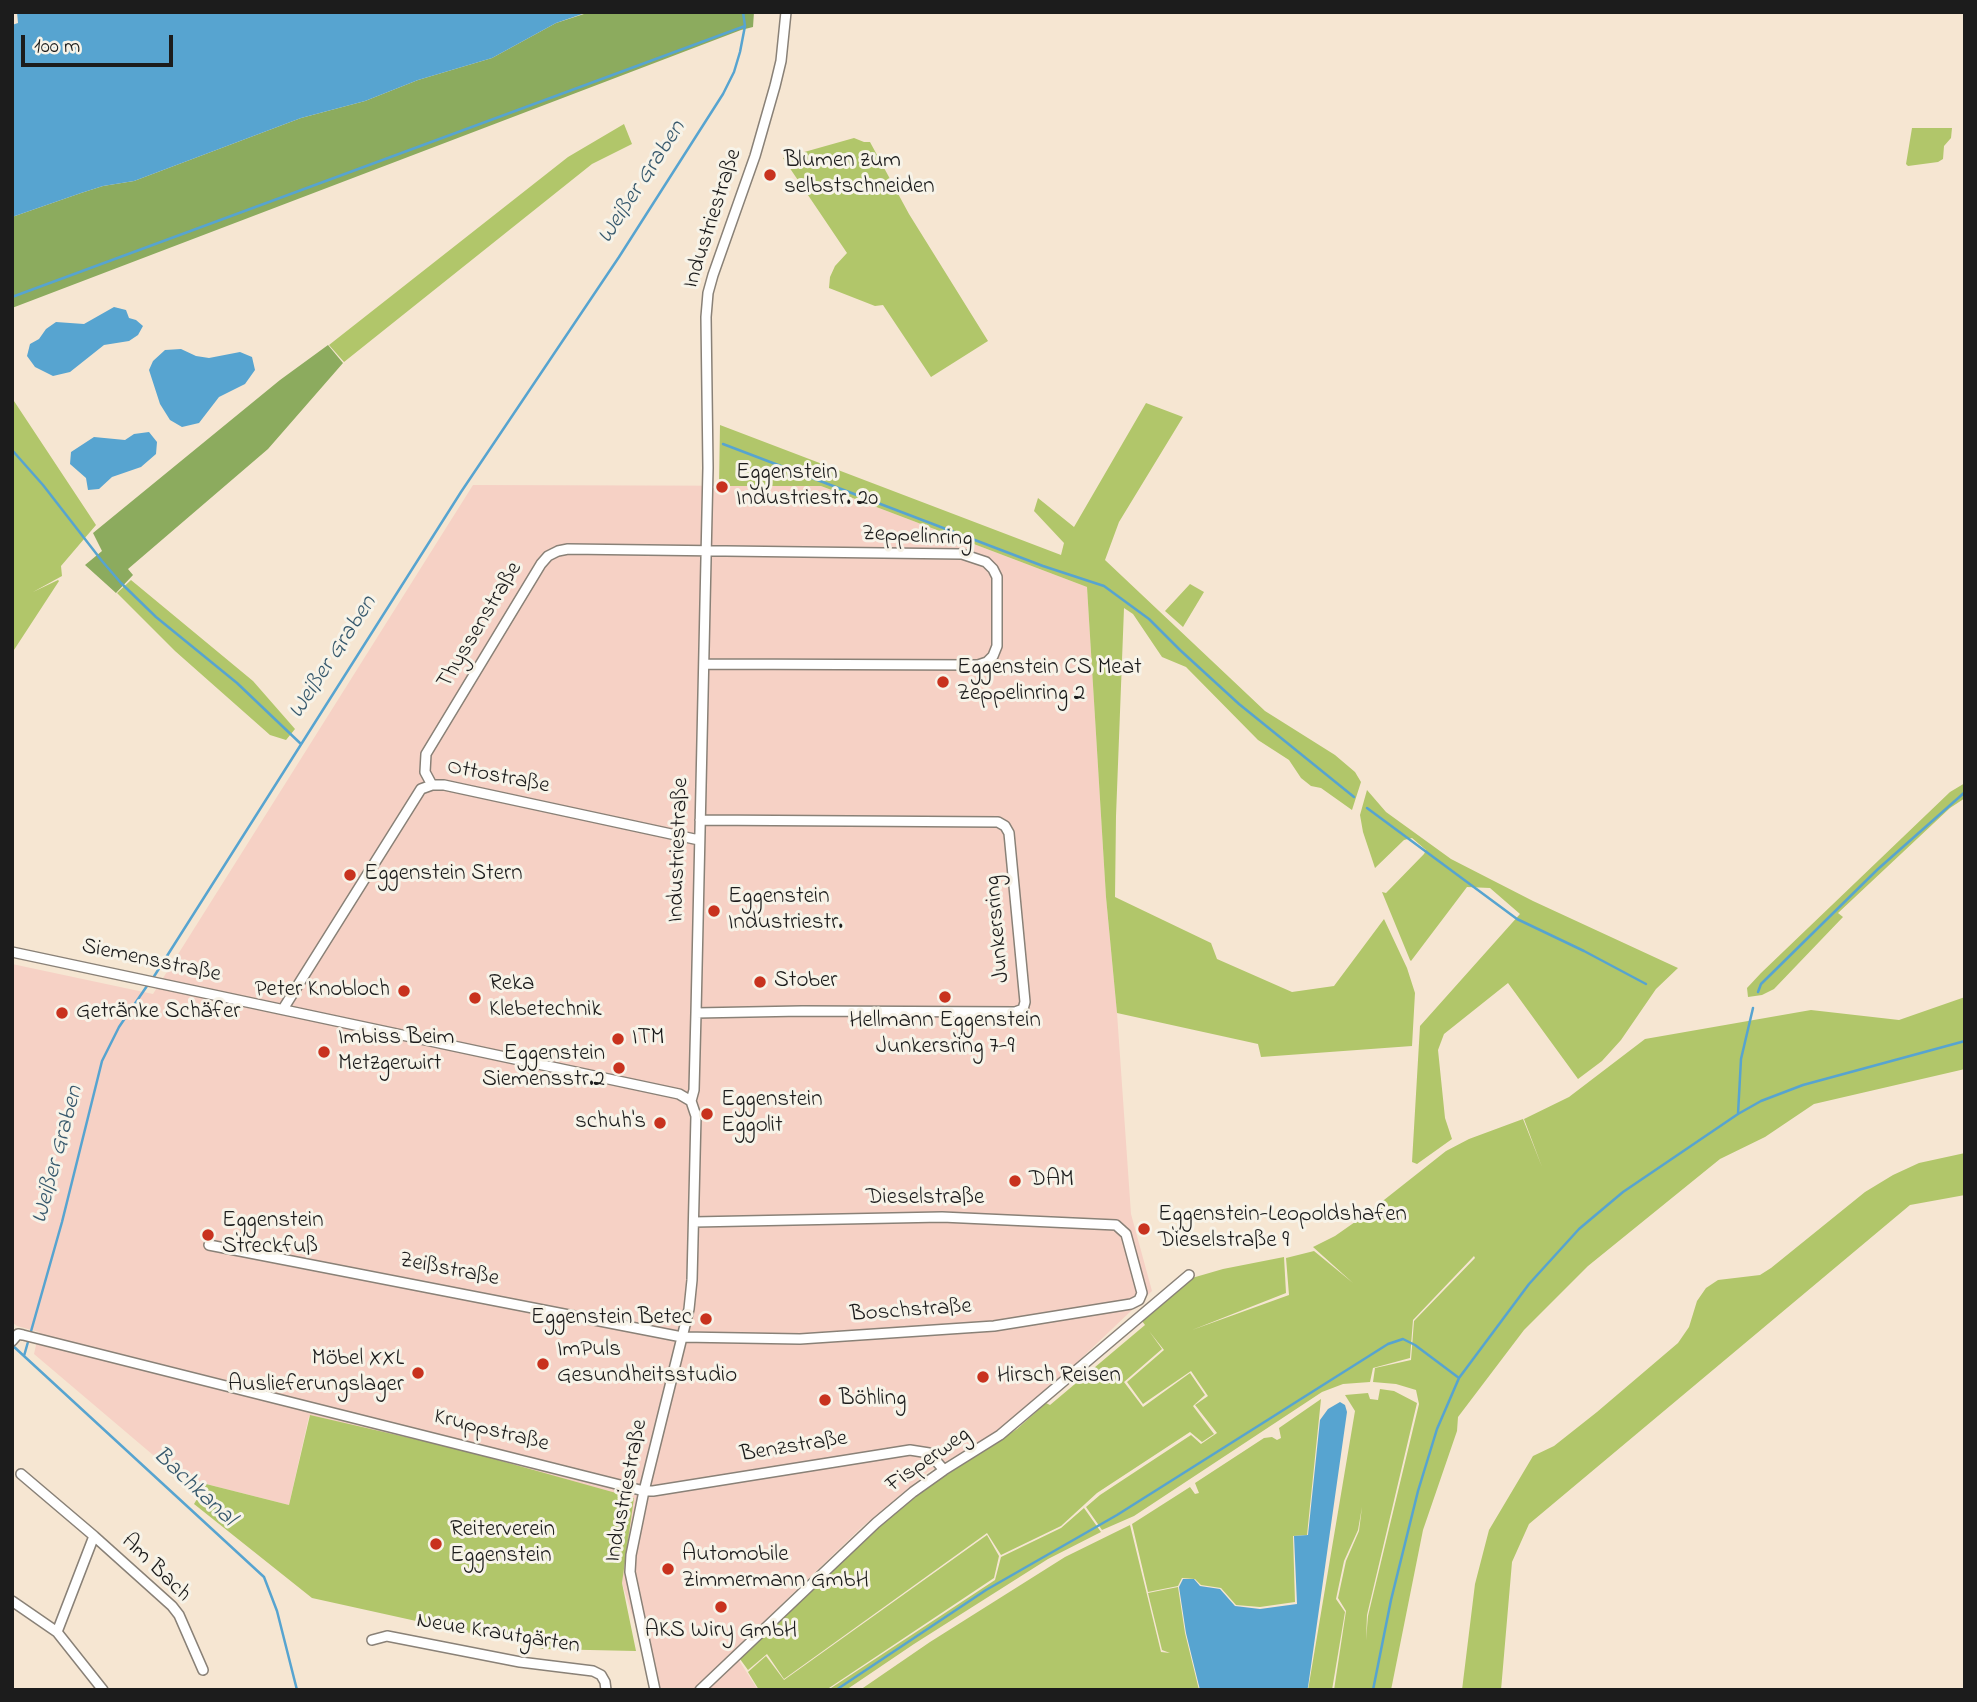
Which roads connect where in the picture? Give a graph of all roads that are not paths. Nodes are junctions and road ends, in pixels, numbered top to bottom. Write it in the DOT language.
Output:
graph roads {
  1 [pos="786,12"];
  2 [pos="707,552"];
  3 [pos="705,664"];
  4 [pos="432,785"];
  5 [pos="700,820"];
  6 [pos="699,839"];
  7 [pos="12,952"];
  8 [pos="283,1009"];
  9 [pos="696,1013"];
  10 [pos="691,1101"];
  11 [pos="694,1222"];
  12 [pos="209,1245"];
  13 [pos="1189,1275"];
  14 [pos="1139,1300"];
  15 [pos="682,1337"];
  16 [pos="12,1340"];
  17 [pos="944,1470"];
  18 [pos="21,1474"];
  19 [pos="644,1491"];
  20 [pos="94,1536"];
  21 [pos="12,1601"];
  22 [pos="57,1632"];
  23 [pos="372,1640"];
  24 [pos="203,1670"];
  25 [pos="97,1687"];
  26 [pos="606,1690"];
  27 [pos="654,1690"];
  28 [pos="700,1690"];
  1 -- 2 [label="street, Industriestraße"];
  2 -- 3 [label="street, Industriestraße"];
  2 -- 3 [label="street, Zeppelinring"];
  2 -- 4 [label="street, Thyssenstraße"];
  3 -- 5 [label="street, Industriestraße"];
  4 -- 6 [label="street, Ottostraße"];
  4 -- 8 [label="street, Ottostraße"];
  5 -- 6 [label="street, Industriestraße"];
  5 -- 9 [label="street, Junkersring"];
  6 -- 9 [label="street, Industriestraße"];
  7 -- 8 [label="street, Siemensstraße"];
  8 -- 10 [label="street, Siemensstraße"];
  9 -- 10 [label="street, Industriestraße"];
  10 -- 11 [label="street, Industriestraße"];
  11 -- 14 [label="street, Dieselstraße"];
  11 -- 15 [label="street, Industriestraße"];
  12 -- 15 [label="street, Zeißstraße"];
  13 -- 17 [label="street, Fisperweg"];
  14 -- 15 [label="street, Boschstraße"];
  15 -- 19 [label="street, Industriestraße"];
  16 -- 19 [label="street, Kruppstraße"];
  17 -- 19 [label="street, Benzstraße"];
  17 -- 28 [label="street, Fisperweg"];
  18 -- 20 [label="street, Am Bach"];
  19 -- 27 [label="street, Industriestraße"];
  20 -- 22 [label="street, Am Bach"];
  20 -- 24 [label="street, Am Bach"];
  21 -- 22 [label="street"];
  22 -- 25 [label="street"];
  23 -- 26 [label="street, Neue Krautgärten"];
}
